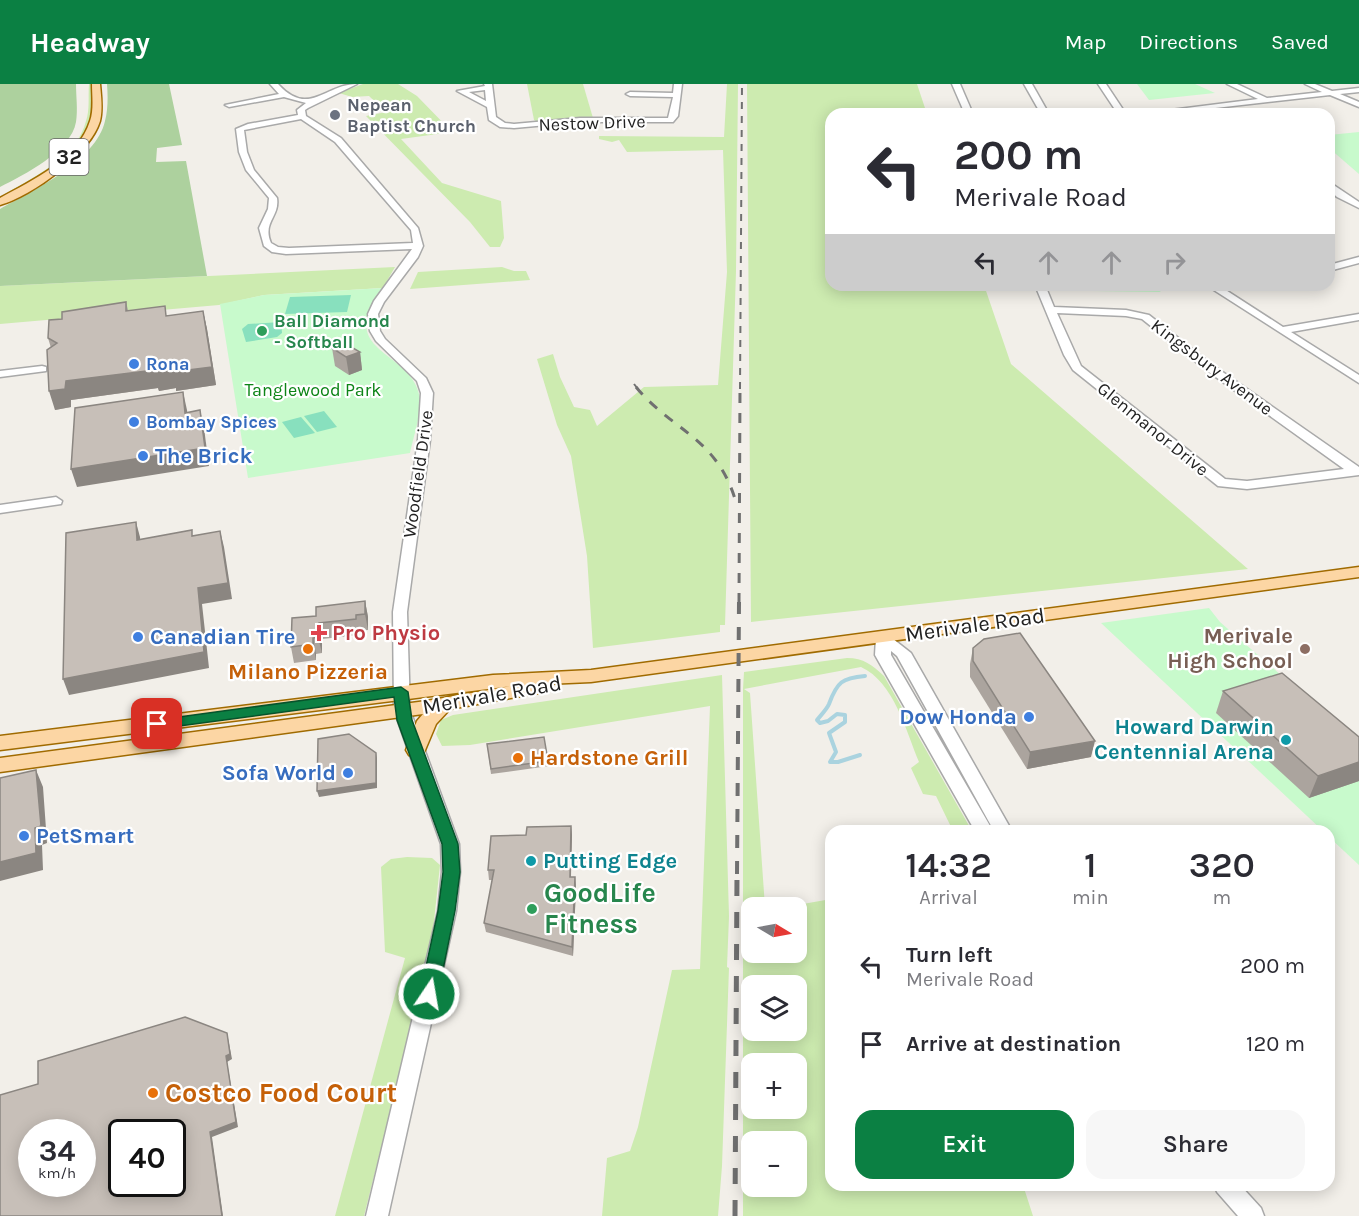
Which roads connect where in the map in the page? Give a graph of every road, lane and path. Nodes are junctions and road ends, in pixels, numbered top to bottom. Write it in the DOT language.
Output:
graph roads {
  1 [pos="96,84"];
  2 [pos="274,84"];
  3 [pos="353,84"];
  4 [pos="678,84"];
  5 [pos="956,84"];
  6 [pos="1028,84"];
  7 [pos="1102,84"];
  8 [pos="1231,84"];
  9 [pos="1309,84"];
  10 [pos="488,86"];
  11 [pos="1359,90"];
  12 [pos="1329,93"];
  13 [pos="630,94"];
  14 [pos="284,95"];
  15 [pos="676,95"];
  16 [pos="1267,100"];
  17 [pos="311,102"];
  18 [pos="1226,104"];
  19 [pos="229,105"];
  20 [pos="1359,105"];
  21 [pos="489,106"];
  22 [pos="966,108"];
  23 [pos="1042,108"];
  24 [pos="1118,108"];
  25 [pos="1193,108"];
  26 [pos="1234,108"];
  27 [pos="302,117"];
  28 [pos="80,129"];
  29 [pos="1335,190"];
  30 [pos="0,194"];
  31 [pos="0,202"];
  32 [pos="1359,205"];
  33 [pos="417,246"];
  34 [pos="1359,260"];
  35 [pos="1335,266"];
  36 [pos="1043,291"];
  37 [pos="1220,291"];
  38 [pos="1052,310"];
  39 [pos="1359,317"];
  40 [pos="1281,330"];
  41 [pos="42,369"];
  42 [pos="0,374"];
  43 [pos="1359,380"];
  44 [pos="1358,471"];
  45 [pos="56,501"];
  46 [pos="0,510"];
  47 [pos="1359,572"];
  48 [pos="883,638"];
  49 [pos="591,676"];
  50 [pos="401,701"];
  51 [pos="444,704"];
  52 [pos="0,743"];
  53 [pos="416,750"];
  54 [pos="0,765"];
  55 [pos="981,825"];
  56 [pos="1000,825"];
  57 [pos="1231,1191"];
  58 [pos="1238,1191"];
  59 [pos="377,1216"];
  60 [pos="1255,1216"];
  1 -- 31 [label="main road, 32"];
  2 -- 14 [label="street"];
  3 -- 17 [label="street"];
  4 -- 15 [label="street, Nestow Drive"];
  5 -- 22 [label="street"];
  6 -- 23 [label="street"];
  7 -- 24 [label="street"];
  8 -- 16 [label="street"];
  9 -- 12 [label="street"];
  10 -- 21 [label="street, Nestow Drive"];
  10 -- 21 [label="street, Nestow Drive"];
  11 -- 12 [label="street"];
  12 -- 16 [label="street"];
  12 -- 20 [label="street"];
  13 -- 15 [label="street"];
  14 -- 17 [label="street"];
  14 -- 19 [label="street"];
  15 -- 21 [label="street, Nestow Drive"];
  16 -- 18 [label="street"];
  17 -- 27 [label="street"];
  18 -- 25 [label="street"];
  18 -- 26 [label="street"];
  27 -- 33 [label="street"];
  27 -- 33 [label="street"];
  28 -- 30 [label="main road, 32"];
  29 -- 32 [label="street"];
  33 -- 50 [label="street, Woodfield Drive"];
  34 -- 35 [label="street"];
  36 -- 38 [label="street, Glenmanor Drive"];
  37 -- 40 [label="street"];
  38 -- 44 [label="street, Kingsbury Avenue"];
  38 -- 44 [label="street, Glenmanor Drive"];
  39 -- 40 [label="street"];
  40 -- 43 [label="street"];
  41 -- 42 [label="street"];
  45 -- 46 [label="street"];
  47 -- 48 [label="main road, Merivale Road"];
  48 -- 49 [label="main road, Merivale Road"];
  48 -- 55 [label="street"];
  48 -- 56 [label="street"];
  49 -- 50 [label="main road, Merivale Road"];
  49 -- 51 [label="main road, Merivale Road"];
  50 -- 51 [label="main road, Merivale Road"];
  50 -- 52 [label="main road, Merivale Road"];
  50 -- 53 [label="street, Woodfield Drive"];
  50 -- 54 [label="main road, Merivale Road"];
  51 -- 53 [label="main road"];
  53 -- 59 [label="street, Woodfield Drive"];
  57 -- 60 [label="street"];
  58 -- 60 [label="street"];
}
